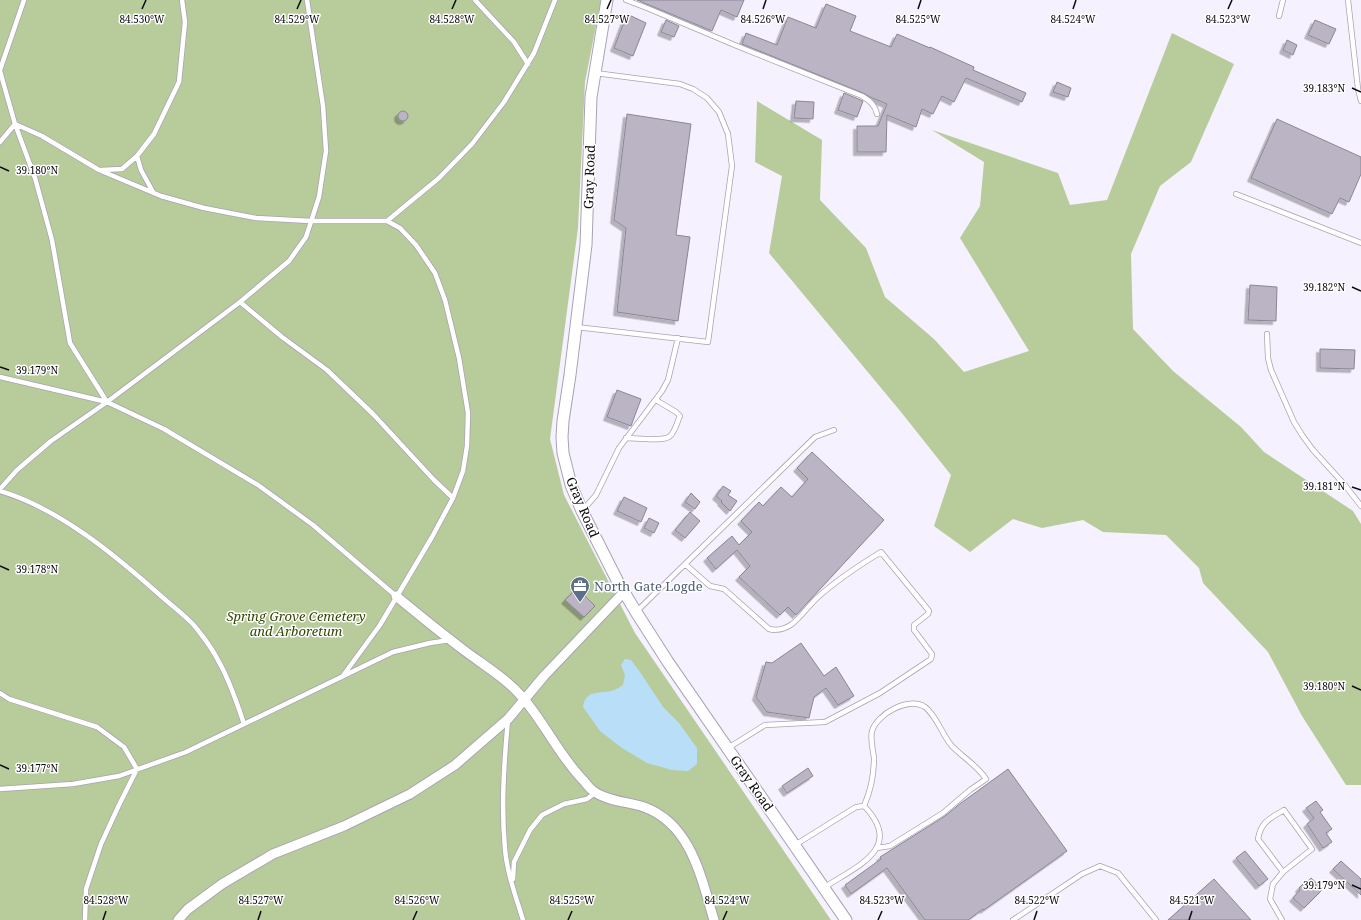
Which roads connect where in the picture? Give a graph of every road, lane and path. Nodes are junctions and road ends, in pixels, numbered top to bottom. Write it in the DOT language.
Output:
graph roads {
  1 [pos="24,0"];
  2 [pos="182,0"];
  3 [pos="308,0"];
  4 [pos="475,0"];
  5 [pos="555,0"];
  6 [pos="607,0"];
  7 [pos="626,0"];
  8 [pos="1283,0"];
  9 [pos="1348,0"];
  10 [pos="1279,16"];
  11 [pos="528,64"];
  12 [pos="0,71"];
  13 [pos="594,73"];
  14 [pos="1361,101"];
  15 [pos="877,114"];
  16 [pos="15,124"];
  17 [pos="0,142"];
  18 [pos="137,156"];
  19 [pos="99,170"];
  20 [pos="153,192"];
  21 [pos="1236,194"];
  22 [pos="387,220"];
  23 [pos="311,221"];
  24 [pos="1361,243"];
  25 [pos="240,302"];
  26 [pos="576,327"];
  27 [pos="1267,334"];
  28 [pos="678,338"];
  29 [pos="0,377"];
  30 [pos="656,400"];
  31 [pos="107,402"];
  32 [pos="834,430"];
  33 [pos="626,438"];
  34 [pos="0,490"];
  35 [pos="453,498"];
  36 [pos="1361,506"];
  37 [pos="582,511"];
  38 [pos="685,564"];
  39 [pos="624,592"];
  40 [pos="396,596"];
  41 [pos="636,612"];
  42 [pos="450,640"];
  43 [pos="342,677"];
  44 [pos="0,693"];
  45 [pos="524,699"];
  46 [pos="508,719"];
  47 [pos="244,724"];
  48 [pos="728,748"];
  49 [pos="137,769"];
  50 [pos="0,789"];
  51 [pos="595,793"];
  52 [pos="864,806"];
  53 [pos="795,845"];
  54 [pos="877,848"];
  55 [pos="1282,872"];
  56 [pos="512,886"];
  57 [pos="824,888"];
  58 [pos="86,920"];
  59 [pos="178,920"];
  60 [pos="523,920"];
  61 [pos="714,920"];
  62 [pos="846,920"];
  63 [pos="1013,920"];
  64 [pos="1156,920"];
  65 [pos="1282,920"];
  1 -- 12 [label="lane"];
  2 -- 18 [label="lane"];
  3 -- 23 [label="lane"];
  4 -- 11 [label="lane"];
  5 -- 11 [label="lane"];
  6 -- 13 [label="street, Gray Road"];
  7 -- 15 [label="lane"];
  8 -- 10 [label="lane"];
  9 -- 14 [label="lane"];
  11 -- 22 [label="lane"];
  12 -- 16 [label="lane"];
  13 -- 26 [label="street, Gray Road"];
  13 -- 28 [label="lane"];
  16 -- 17 [label="lane"];
  16 -- 19 [label="lane"];
  16 -- 31 [label="lane"];
  18 -- 19 [label="lane"];
  18 -- 20 [label="lane"];
  19 -- 20 [label="lane"];
  20 -- 23 [label="lane"];
  21 -- 24 [label="lane"];
  22 -- 23 [label="lane"];
  22 -- 35 [label="lane"];
  23 -- 25 [label="lane"];
  25 -- 31 [label="lane"];
  25 -- 35 [label="lane"];
  26 -- 28 [label="lane"];
  26 -- 37 [label="street, Gray Road"];
  27 -- 36 [label="lane"];
  28 -- 30 [label="lane"];
  29 -- 31 [label="lane"];
  30 -- 33 [label="lane"];
  30 -- 33 [label="lane"];
  31 -- 34 [label="lane"];
  31 -- 40 [label="lane"];
  32 -- 38 [label="lane"];
  33 -- 37 [label="lane"];
  34 -- 47 [label="lane"];
  35 -- 40 [label="lane"];
  37 -- 39 [label="street, Gray Road"];
  38 -- 41 [label="lane"];
  38 -- 48 [label="lane"];
  39 -- 41 [label="street, Gray Road"];
  39 -- 45 [label="street"];
  40 -- 42 [label="street"];
  40 -- 43 [label="lane"];
  41 -- 48 [label="street, Gray Road"];
  42 -- 43 [label="lane"];
  42 -- 45 [label="street"];
  43 -- 47 [label="lane"];
  44 -- 49 [label="lane"];
  45 -- 46 [label="street"];
  45 -- 51 [label="street"];
  46 -- 56 [label="lane"];
  46 -- 59 [label="street"];
  47 -- 49 [label="lane"];
  48 -- 53 [label="street, Gray Road"];
  49 -- 50 [label="lane"];
  49 -- 58 [label="lane"];
  51 -- 56 [label="lane"];
  51 -- 61 [label="street"];
  52 -- 53 [label="lane"];
  52 -- 54 [label="lane"];
  52 -- 54 [label="lane"];
  53 -- 57 [label="street, Gray Road"];
  54 -- 57 [label="lane"];
  55 -- 55 [label="lane"];
  55 -- 65 [label="lane"];
  56 -- 60 [label="lane"];
  57 -- 62 [label="street, Gray Road"];
  63 -- 64 [label="lane"];
}
